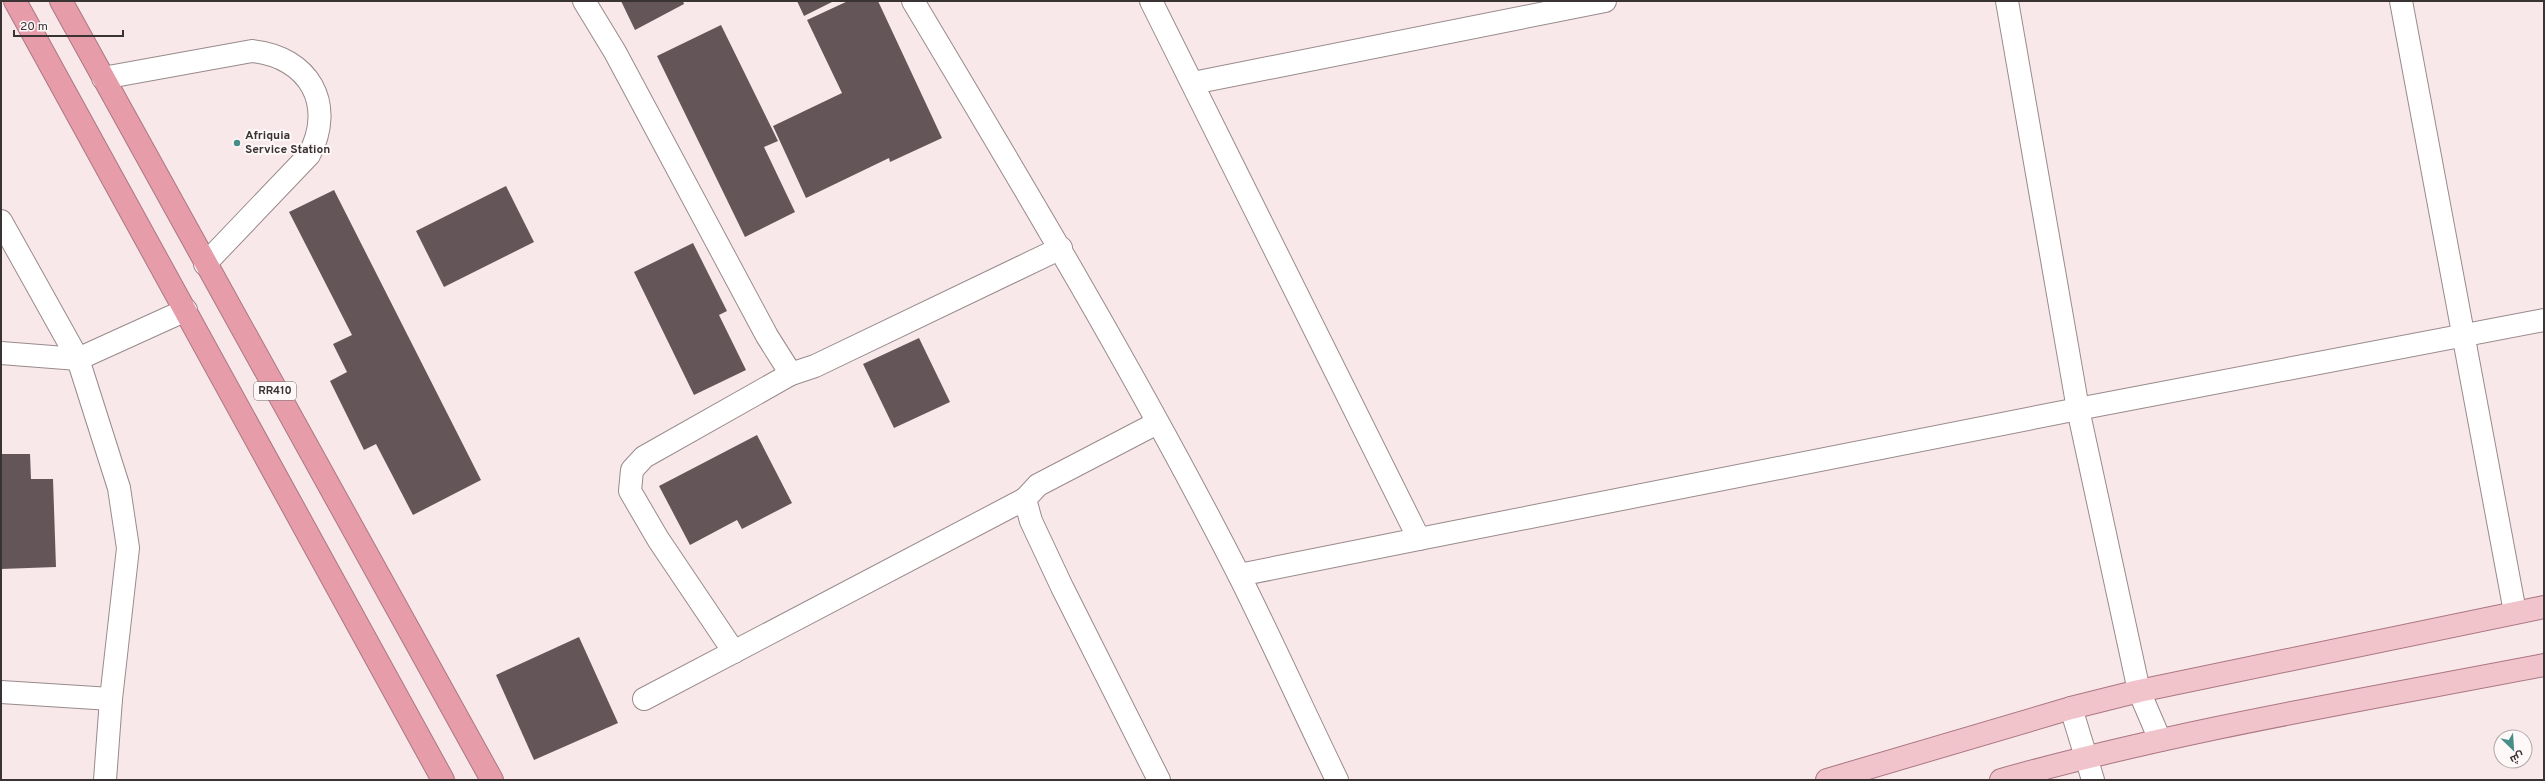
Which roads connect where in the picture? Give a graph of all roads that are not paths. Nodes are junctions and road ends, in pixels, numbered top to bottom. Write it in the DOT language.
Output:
graph roads {
  1 [pos="15,1"];
  2 [pos="60,1"];
  3 [pos="584,1"];
  4 [pos="914,1"];
  5 [pos="1151,1"];
  6 [pos="1605,1"];
  7 [pos="2007,1"];
  8 [pos="2401,1"];
  9 [pos="103,78"];
  10 [pos="1193,83"];
  11 [pos="1,221"];
  12 [pos="1061,248"];
  13 [pos="205,264"];
  14 [pos="186,310"];
  15 [pos="2544,320"];
  16 [pos="2464,335"];
  17 [pos="1,353"];
  18 [pos="78,359"];
  19 [pos="791,374"];
  20 [pos="2078,409"];
  21 [pos="1157,423"];
  22 [pos="1025,499"];
  23 [pos="1419,539"];
  24 [pos="1239,575"];
  25 [pos="2544,607"];
  26 [pos="2515,612"];
  27 [pos="734,652"];
  28 [pos="2544,665"];
  29 [pos="2139,691"];
  30 [pos="1,692"];
  31 [pos="111,699"];
  32 [pos="644,699"];
  33 [pos="2071,708"];
  34 [pos="2160,740"];
  35 [pos="2085,756"];
  36 [pos="105,780"];
  37 [pos="443,780"];
  38 [pos="492,780"];
  39 [pos="1159,780"];
  40 [pos="1337,780"];
  41 [pos="1828,780"];
  42 [pos="2001,780"];
  43 [pos="2093,780"];
  1 -- 14 [label="highway, RR410"];
  2 -- 9 [label="highway, RR410"];
  3 -- 19 [label="street"];
  4 -- 12 [label="street"];
  5 -- 10 [label="street"];
  6 -- 10 [label="street"];
  7 -- 20 [label="street"];
  8 -- 16 [label="street"];
  9 -- 13 [label="highway, RR410"];
  9 -- 13 [label="street"];
  10 -- 23 [label="street"];
  11 -- 18 [label="street"];
  12 -- 19 [label="street"];
  12 -- 21 [label="street"];
  13 -- 38 [label="highway, RR410"];
  14 -- 18 [label="street"];
  14 -- 37 [label="highway, RR410"];
  15 -- 16 [label="street"];
  16 -- 20 [label="street"];
  16 -- 26 [label="street"];
  17 -- 18 [label="street"];
  18 -- 31 [label="street"];
  19 -- 27 [label="street"];
  20 -- 23 [label="street"];
  20 -- 29 [label="street"];
  21 -- 22 [label="street"];
  21 -- 24 [label="street"];
  22 -- 27 [label="street"];
  22 -- 39 [label="street"];
  23 -- 24 [label="street"];
  24 -- 40 [label="street"];
  25 -- 26 [label="main road"];
  26 -- 29 [label="main road"];
  27 -- 32 [label="street"];
  28 -- 34 [label="main road"];
  29 -- 33 [label="main road"];
  29 -- 34 [label="street"];
  30 -- 31 [label="street"];
  31 -- 36 [label="street"];
  33 -- 35 [label="street"];
  33 -- 41 [label="main road"];
  34 -- 35 [label="main road"];
  35 -- 42 [label="main road"];
  35 -- 43 [label="street"];
}
